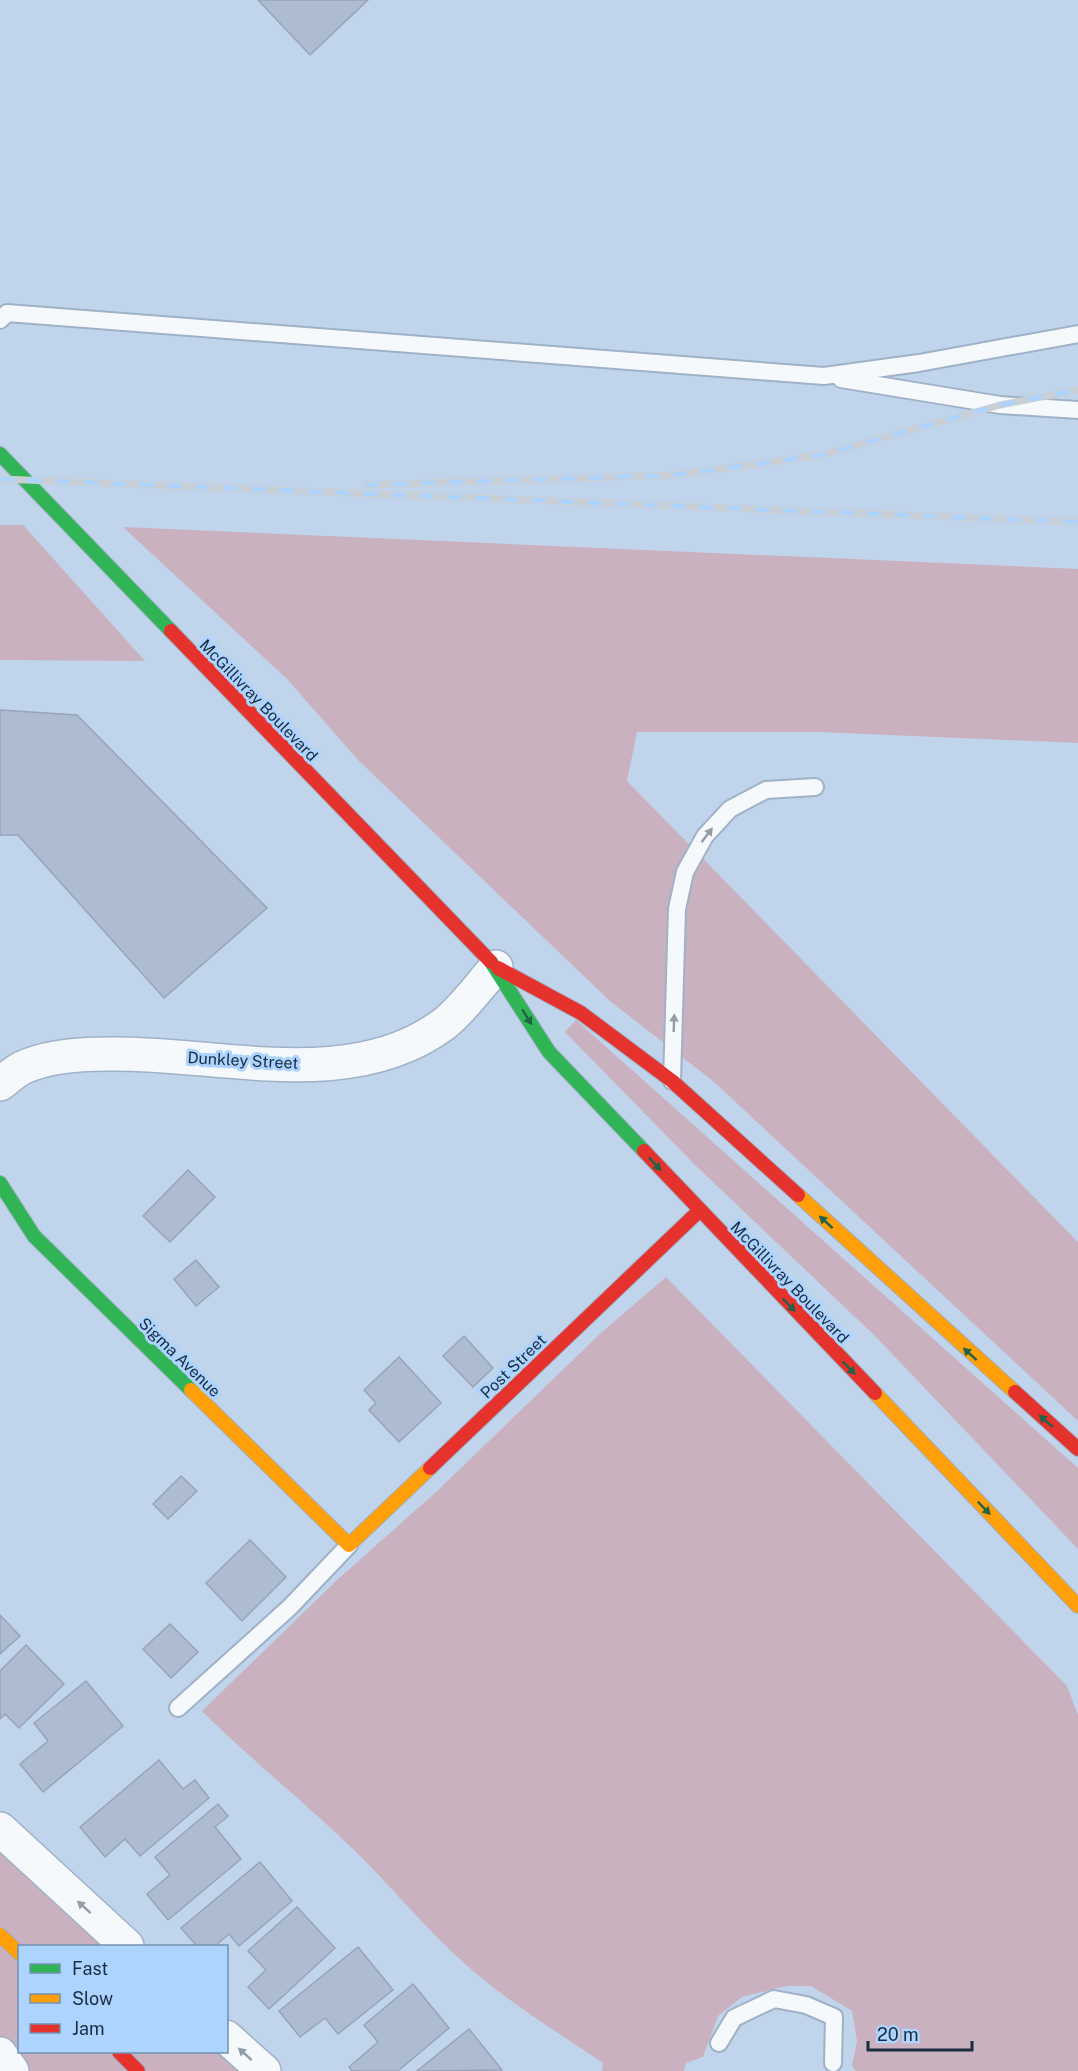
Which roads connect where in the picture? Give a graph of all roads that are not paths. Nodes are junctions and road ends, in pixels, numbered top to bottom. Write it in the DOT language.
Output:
graph roads {
  1 [pos="0,320"];
  2 [pos="1078,334"];
  3 [pos="824,376"];
  4 [pos="1078,410"];
  5 [pos="0,454"];
  6 [pos="815,787"];
  7 [pos="496,967"];
  8 [pos="672,1081"];
  9 [pos="0,1084"];
  10 [pos="0,1183"];
  11 [pos="699,1211"];
  12 [pos="1078,1449"];
  13 [pos="349,1545"];
  14 [pos="1078,1606"];
  15 [pos="178,1708"];
  16 [pos="0,1829"];
  17 [pos="0,1935"];
  18 [pos="125,1945"];
  19 [pos="18,1952"];
  20 [pos="228,2039"];
  21 [pos="719,2043"];
  22 [pos="120,2053"];
  23 [pos="0,2054"];
  24 [pos="833,2062"];
  25 [pos="12,2071"];
  26 [pos="138,2071"];
  27 [pos="264,2071"];
  1 -- 3 [label="lane"];
  2 -- 3 [label="lane"];
  3 -- 4 [label="lane"];
  5 -- 7 [label="main road, McGillivray Boulevard"];
  8 -- 6 [label="lane, one-way"];
  7 -- 8 [label="main road, McGillivray Boulevard"];
  7 -- 9 [label="street, Dunkley Street"];
  7 -- 11 [label="main road, McGillivray Boulevard, one-way"];
  12 -- 8 [label="main road, McGillivray Boulevard, one-way"];
  10 -- 13 [label="main road, Sigma Avenue"];
  11 -- 13 [label="main road, Post Street"];
  11 -- 14 [label="main road, McGillivray Boulevard, one-way"];
  13 -- 15 [label="lane"];
  18 -- 16 [label="street, one-way"];
  17 -- 19 [label="main road"];
  27 -- 20 [label="street, one-way"];
  21 -- 24 [label="lane"];
  22 -- 26 [label="main road"];
  23 -- 25 [label="street"];
}
